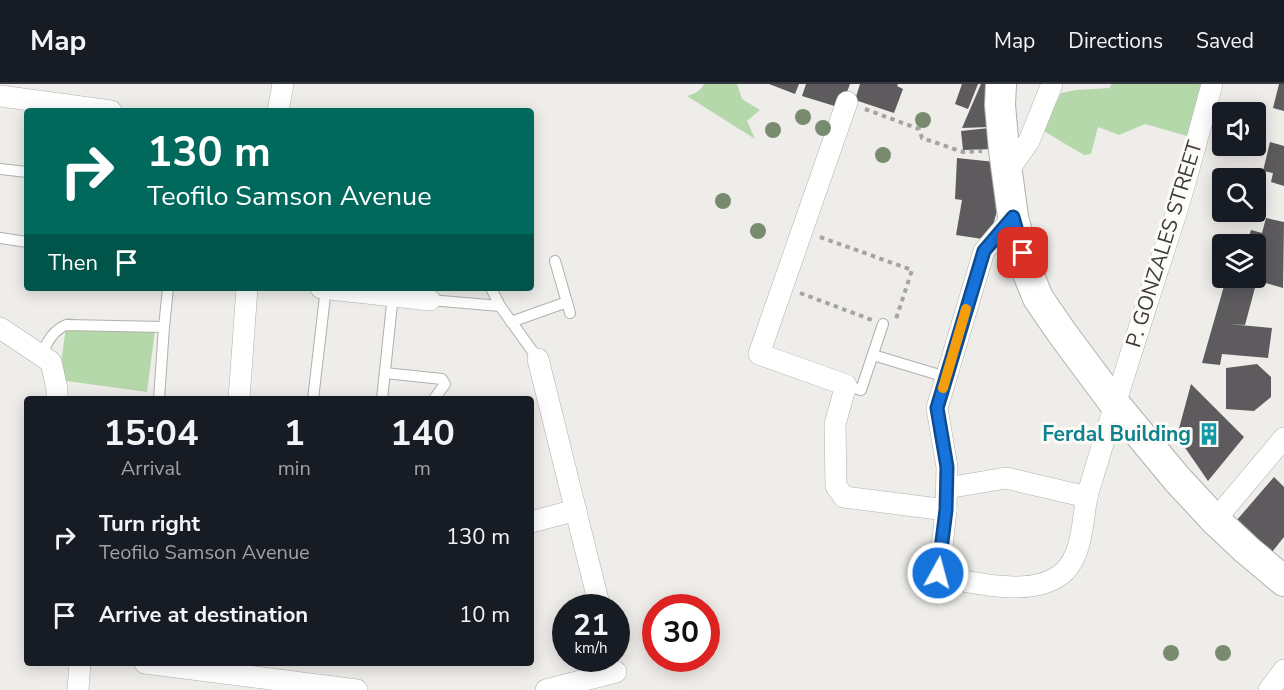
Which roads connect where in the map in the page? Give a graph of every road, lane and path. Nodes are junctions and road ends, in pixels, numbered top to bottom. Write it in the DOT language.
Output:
graph roads {
  1 [pos="283,84"];
  2 [pos="1001,84"];
  3 [pos="1052,84"];
  4 [pos="1212,84"];
  5 [pos="0,96"];
  6 [pos="847,102"];
  7 [pos="89,108"];
  8 [pos="279,108"];
  9 [pos="1005,162"];
  10 [pos="0,169"];
  11 [pos="24,172"];
  12 [pos="1013,217"];
  13 [pos="802,231"];
  14 [pos="0,238"];
  15 [pos="24,242"];
  16 [pos="555,261"];
  17 [pos="782,287"];
  18 [pos="168,291"];
  19 [pos="247,291"];
  20 [pos="326,291"];
  21 [pos="355,291"];
  22 [pos="492,291"];
  23 [pos="393,295"];
  24 [pos="430,300"];
  25 [pos="500,306"];
  26 [pos="511,322"];
  27 [pos="884,324"];
  28 [pos="164,327"];
  29 [pos="0,328"];
  30 [pos="41,355"];
  31 [pos="873,355"];
  32 [pos="538,359"];
  33 [pos="385,373"];
  34 [pos="946,377"];
  35 [pos="846,385"];
  36 [pos="57,396"];
  37 [pos="159,396"];
  38 [pos="239,396"];
  39 [pos="313,396"];
  40 [pos="382,396"];
  41 [pos="436,396"];
  42 [pos="1114,403"];
  43 [pos="1284,438"];
  44 [pos="947,488"];
  45 [pos="1087,497"];
  46 [pos="576,510"];
  47 [pos="946,510"];
  48 [pos="1215,520"];
  49 [pos="534,521"];
  50 [pos="1284,580"];
  51 [pos="597,594"];
  52 [pos="80,666"];
  53 [pos="197,666"];
  54 [pos="229,668"];
  55 [pos="1284,670"];
  56 [pos="616,673"];
  57 [pos="78,690"];
  58 [pos="357,690"];
  59 [pos="546,690"];
  60 [pos="1269,690"];
  1 -- 8 [label="street"];
  2 -- 9 [label="main road"];
  3 -- 9 [label="street"];
  4 -- 42 [label="street, P. GONZALES STREET"];
  5 -- 7 [label="street"];
  6 -- 9 [label="path"];
  6 -- 13 [label="street"];
  9 -- 12 [label="main road"];
  10 -- 11 [label="lane"];
  12 -- 34 [label="street"];
  12 -- 42 [label="main road"];
  13 -- 17 [label="street"];
  13 -- 27 [label="path"];
  14 -- 15 [label="lane"];
  16 -- 26 [label="lane"];
  17 -- 27 [label="path"];
  17 -- 35 [label="street"];
  18 -- 28 [label="lane"];
  19 -- 38 [label="street"];
  20 -- 39 [label="lane"];
  21 -- 23 [label="street"];
  22 -- 25 [label="lane"];
  23 -- 24 [label="street"];
  23 -- 33 [label="lane"];
  24 -- 25 [label="lane"];
  25 -- 26 [label="lane"];
  26 -- 32 [label="lane"];
  27 -- 31 [label="lane"];
  28 -- 30 [label="lane"];
  28 -- 37 [label="lane"];
  29 -- 30 [label="street"];
  30 -- 36 [label="street"];
  31 -- 34 [label="lane"];
  31 -- 35 [label="lane"];
  32 -- 46 [label="street"];
  33 -- 40 [label="lane"];
  33 -- 41 [label="lane"];
  34 -- 44 [label="street"];
  35 -- 47 [label="street"];
  42 -- 45 [label="street, P. GONZALES STREET"];
  42 -- 48 [label="main road"];
  43 -- 48 [label="street"];
  44 -- 45 [label="street"];
  44 -- 47 [label="street"];
  45 -- 47 [label="street, P. GONZALES STREET"];
  46 -- 49 [label="street"];
  46 -- 51 [label="street"];
  48 -- 50 [label="main road"];
  52 -- 57 [label="street"];
  53 -- 54 [label="street"];
  54 -- 58 [label="street"];
  55 -- 60 [label="street"];
  56 -- 59 [label="street"];
}
